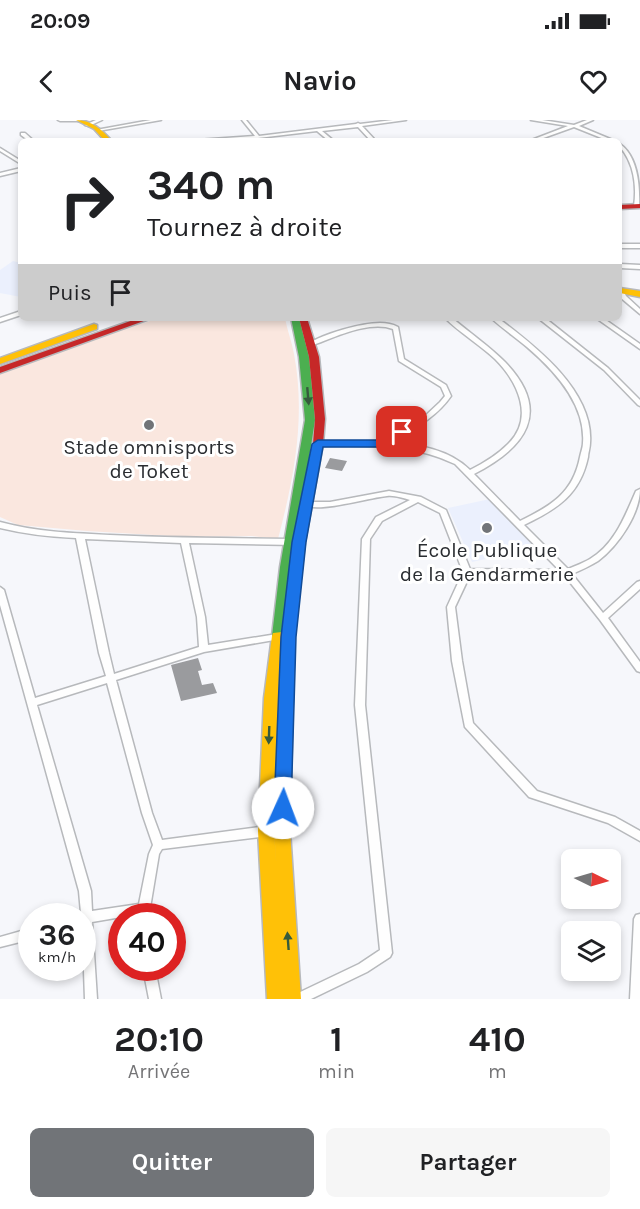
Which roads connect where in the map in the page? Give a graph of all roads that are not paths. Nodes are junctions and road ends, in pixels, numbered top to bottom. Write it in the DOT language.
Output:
graph roads {
  1 [pos="60,120"];
  2 [pos="159,120"];
  3 [pos="244,120"];
  4 [pos="354,120"];
  5 [pos="398,120"];
  6 [pos="404,120"];
  7 [pos="536,120"];
  8 [pos="591,120"];
  9 [pos="360,125"];
  10 [pos="575,126"];
  11 [pos="92,127"];
  12 [pos="318,130"];
  13 [pos="23,134"];
  14 [pos="258,137"];
  15 [pos="28,138"];
  16 [pos="106,138"];
  17 [pos="251,138"];
  18 [pos="328,138"];
  19 [pos="371,138"];
  20 [pos="540,138"];
  21 [pos="605,138"];
  22 [pos="622,147"];
  23 [pos="1,151"];
  24 [pos="18,161"];
  25 [pos="18,170"];
  26 [pos="0,175"];
  27 [pos="630,207"];
  28 [pos="622,246"];
  29 [pos="640,246"];
  30 [pos="622,266"];
  31 [pos="640,267"];
  32 [pos="622,290"];
  33 [pos="640,292"];
  34 [pos="622,297"];
  35 [pos="640,312"];
  36 [pos="18,314"];
  37 [pos="0,320"];
  38 [pos="112,321"];
  39 [pos="139,321"];
  40 [pos="296,321"];
  41 [pos="304,321"];
  42 [pos="451,321"];
  43 [pos="498,321"];
  44 [pos="545,321"];
  45 [pos="603,321"];
  46 [pos="311,344"];
  47 [pos="640,347"];
  48 [pos="0,361"];
  49 [pos="0,370"];
  50 [pos="640,404"];
  51 [pos="384,443"];
  52 [pos="313,444"];
  53 [pos="471,472"];
  54 [pos="640,491"];
  55 [pos="418,499"];
  56 [pos="305,504"];
  57 [pos="520,524"];
  58 [pos="0,525"];
  59 [pos="80,536"];
  60 [pos="185,542"];
  61 [pos="294,542"];
  62 [pos="467,572"];
  63 [pos="567,573"];
  64 [pos="640,584"];
  65 [pos="0,590"];
  66 [pos="603,618"];
  67 [pos="277,637"];
  68 [pos="204,649"];
  69 [pos="640,669"];
  70 [pos="112,677"];
  71 [pos="270,698"];
  72 [pos="286,698"];
  73 [pos="32,702"];
  74 [pos="282,830"];
  75 [pos="266,831"];
  76 [pos="640,836"];
  77 [pos="158,845"];
  78 [pos="85,903"];
  79 [pos="146,903"];
  80 [pos="640,919"];
  81 [pos="18,937"];
  82 [pos="0,942"];
  83 [pos="89,981"];
  84 [pos="152,981"];
  85 [pos="91,999"];
  86 [pos="155,999"];
  87 [pos="276,999"];
  88 [pos="292,999"];
  89 [pos="298,999"];
  90 [pos="636,999"];
  1 -- 11 [label="street"];
  2 -- 11 [label="street"];
  3 -- 14 [label="street"];
  4 -- 9 [label="street"];
  5 -- 6 [label="street"];
  5 -- 9 [label="street"];
  7 -- 10 [label="street"];
  8 -- 10 [label="street"];
  9 -- 12 [label="street"];
  9 -- 19 [label="street"];
  10 -- 20 [label="street"];
  10 -- 21 [label="street"];
  11 -- 16 [label="street"];
  12 -- 14 [label="street"];
  12 -- 18 [label="street"];
  13 -- 15 [label="street"];
  14 -- 17 [label="street"];
  22 -- 27 [label="street"];
  23 -- 24 [label="street"];
  25 -- 26 [label="street"];
  28 -- 29 [label="street"];
  30 -- 31 [label="street"];
  32 -- 33 [label="street"];
  34 -- 35 [label="street"];
  36 -- 37 [label="street"];
  38 -- 48 [label="street"];
  39 -- 49 [label="street"];
  40 -- 52 [label="street, one-way"];
  41 -- 46 [label="street"];
  42 -- 53 [label="street"];
  43 -- 57 [label="street"];
  44 -- 50 [label="street"];
  45 -- 47 [label="street"];
  46 -- 51 [label="street"];
  46 -- 52 [label="street"];
  51 -- 52 [label="street"];
  51 -- 53 [label="street"];
  52 -- 56 [label="street"];
  52 -- 61 [label="street"];
  53 -- 57 [label="street"];
  54 -- 63 [label="street"];
  55 -- 56 [label="street"];
  55 -- 62 [label="street"];
  55 -- 89 [label="street"];
  56 -- 61 [label="street"];
  57 -- 63 [label="street"];
  58 -- 59 [label="street"];
  59 -- 60 [label="street"];
  59 -- 70 [label="street"];
  60 -- 61 [label="street"];
  60 -- 68 [label="street"];
  61 -- 67 [label="street"];
  61 -- 72 [label="street"];
  62 -- 63 [label="street"];
  62 -- 76 [label="street"];
  63 -- 66 [label="street"];
  64 -- 66 [label="street"];
  65 -- 73 [label="street"];
  66 -- 69 [label="street"];
  67 -- 68 [label="street"];
  67 -- 71 [label="street"];
  68 -- 70 [label="street"];
  70 -- 73 [label="street"];
  70 -- 77 [label="street"];
  71 -- 72 [label="street"];
  71 -- 75 [label="street, one-way"];
  72 -- 74 [label="street"];
  73 -- 78 [label="street"];
  74 -- 75 [label="street"];
  88 -- 74 [label="street, one-way"];
  75 -- 77 [label="street"];
  75 -- 87 [label="street"];
  77 -- 79 [label="street"];
  80 -- 90 [label="street"];
  81 -- 82 [label="street"];
  83 -- 85 [label="street"];
  84 -- 86 [label="street"];
}
